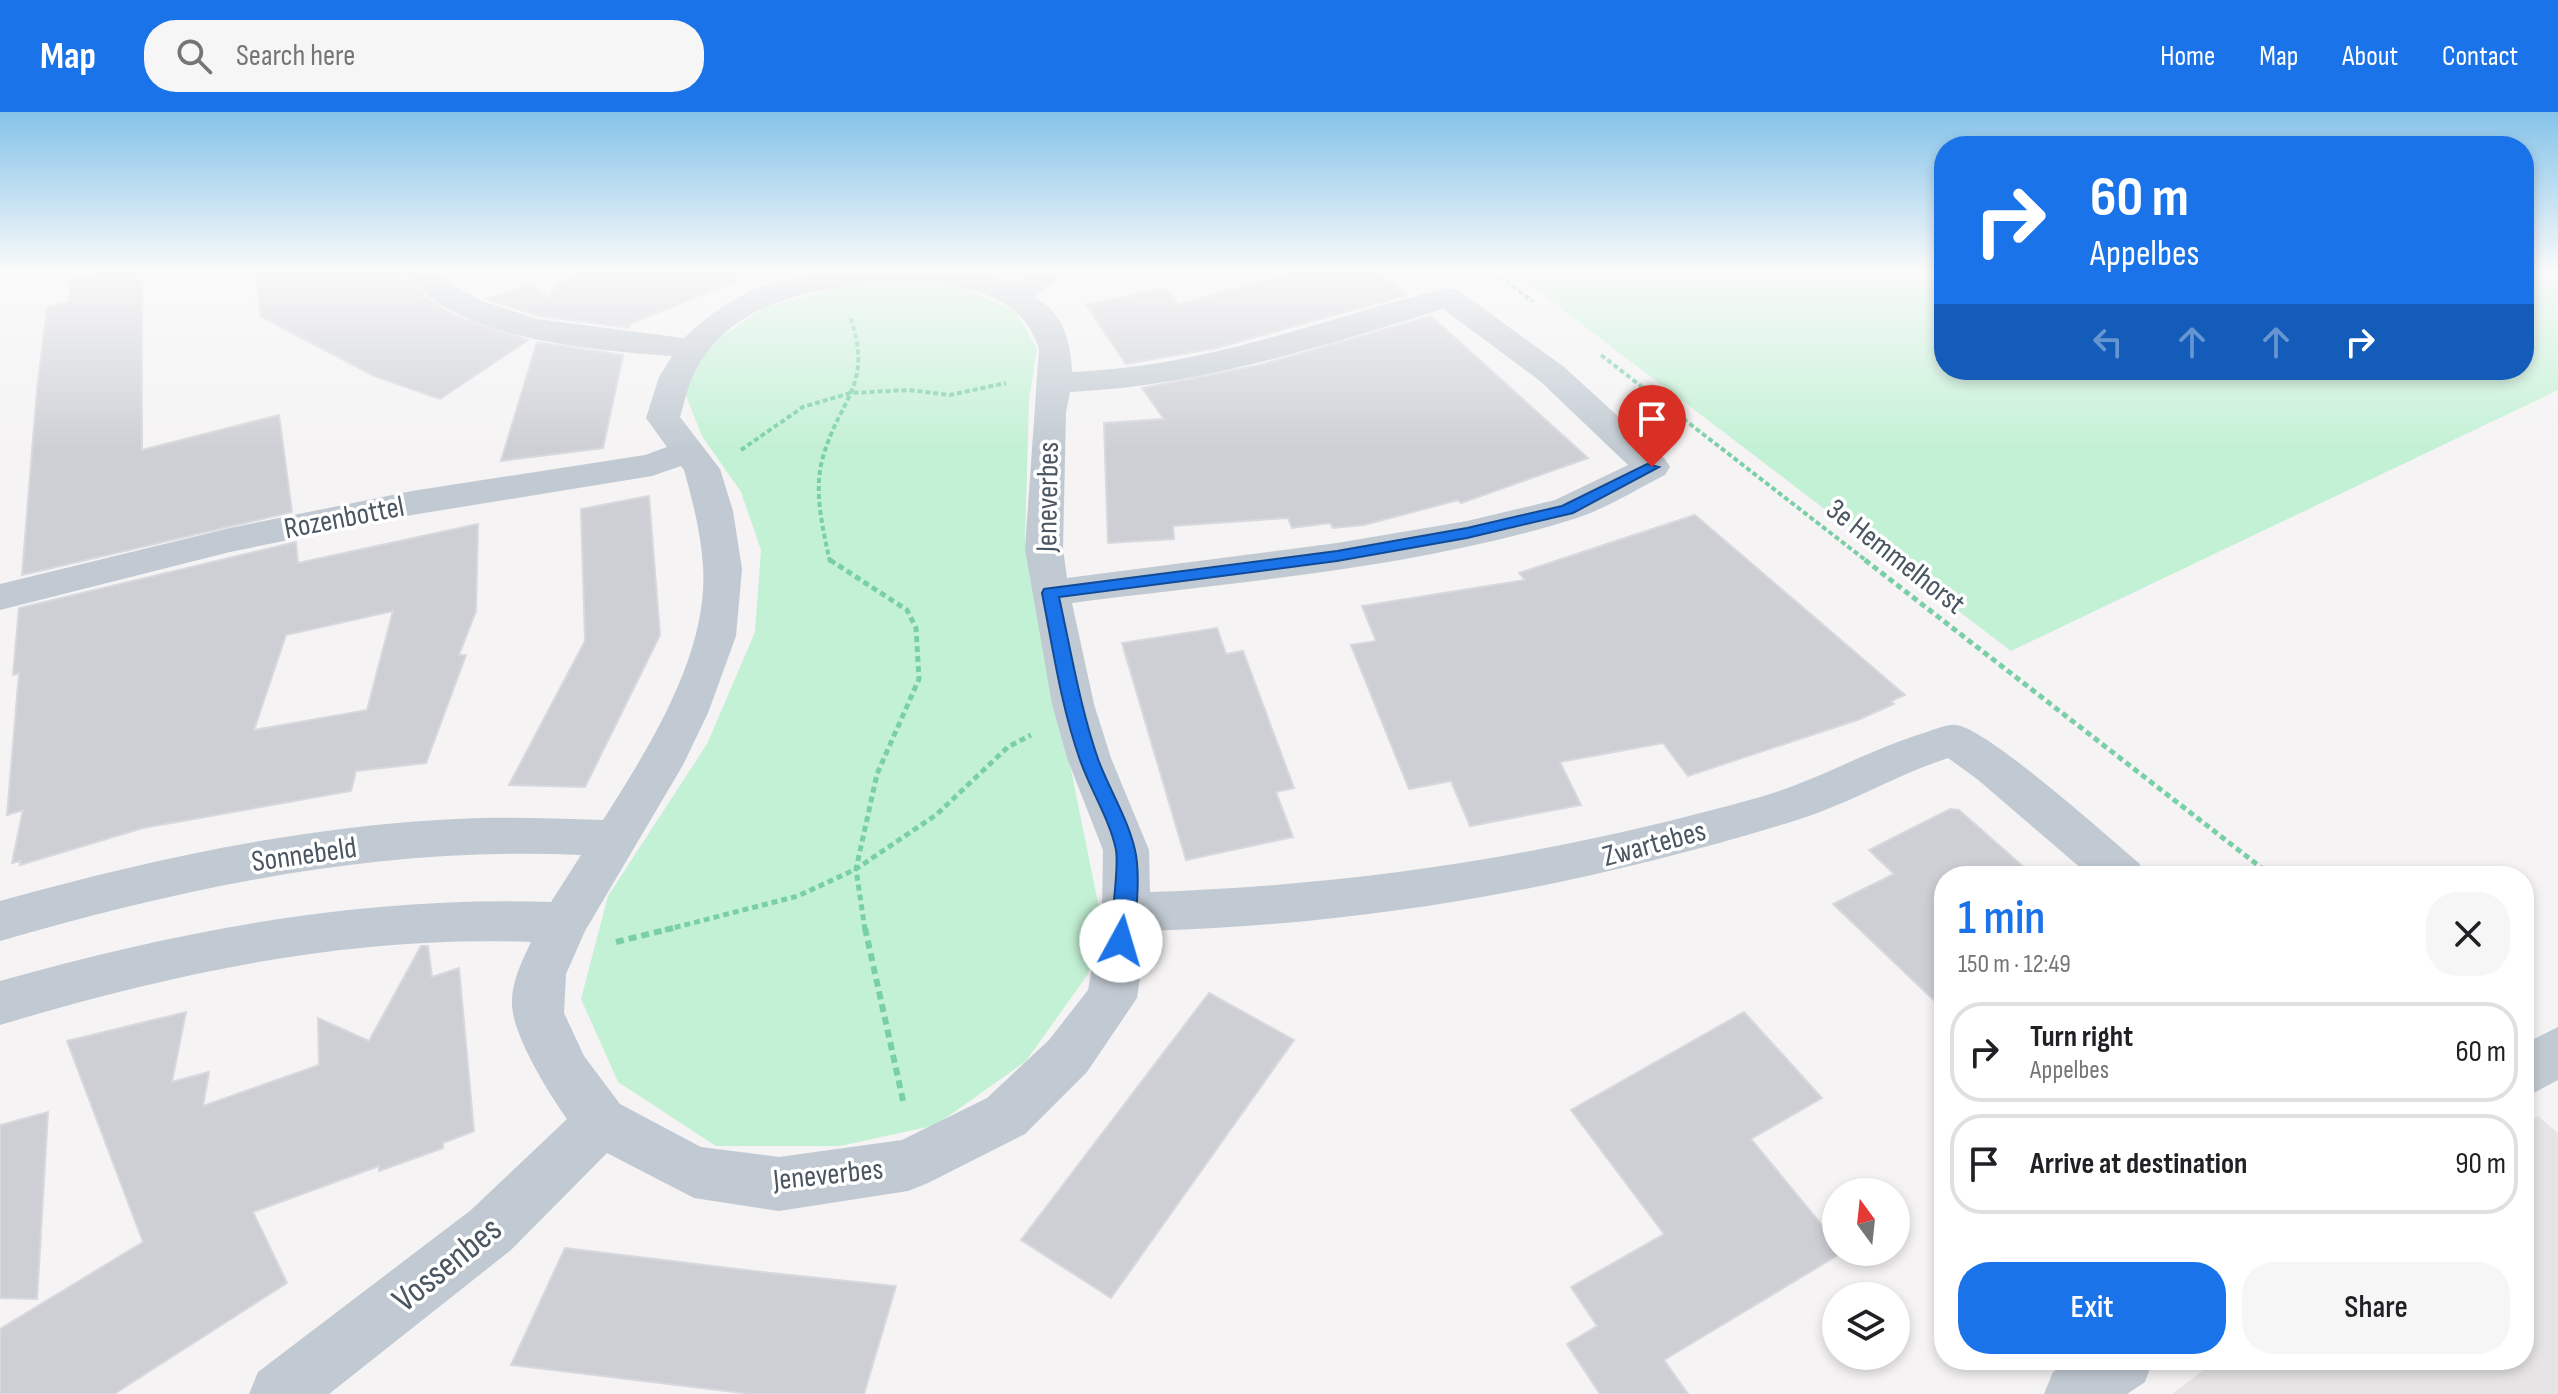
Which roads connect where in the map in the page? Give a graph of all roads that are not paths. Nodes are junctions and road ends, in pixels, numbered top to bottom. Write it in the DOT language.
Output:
graph roads {
  1 [pos="568,331"];
  2 [pos="709,331"];
  3 [pos="1049,331"];
  4 [pos="1339,331"];
  5 [pos="1493,331"];
  6 [pos="692,348"];
  7 [pos="1055,383"];
  8 [pos="694,458"];
  9 [pos="1050,593"];
  10 [pos="0,597"];
  11 [pos="614,838"];
  12 [pos="2110,866"];
  13 [pos="1126,912"];
  14 [pos="0,921"];
  15 [pos="556,941"];
  16 [pos="0,1003"];
  17 [pos="2558,1050"];
  18 [pos="2534,1067"];
  19 [pos="601,1122"];
  20 [pos="2109,1370"];
  21 [pos="280,1394"];
  22 [pos="2075,1394"];
  1 -- 6 [label="street"];
  2 -- 6 [label="street, Jeneverbes"];
  3 -- 7 [label="street, Jeneverbes"];
  4 -- 7 [label="street"];
  5 -- 9 [label="street"];
  6 -- 8 [label="street, Jeneverbes"];
  7 -- 9 [label="street, Jeneverbes"];
  8 -- 10 [label="street, Rozenbottel"];
  8 -- 11 [label="street, Jeneverbes"];
  9 -- 13 [label="street, Jeneverbes"];
  11 -- 14 [label="street, Sonnebeld"];
  11 -- 15 [label="street, Jeneverbes"];
  12 -- 13 [label="street, Zwartebes"];
  13 -- 19 [label="street, Jeneverbes"];
  15 -- 16 [label="street"];
  15 -- 19 [label="street, Jeneverbes"];
  17 -- 18 [label="street"];
  19 -- 21 [label="street, Vossenbes"];
  20 -- 22 [label="street"];
}
